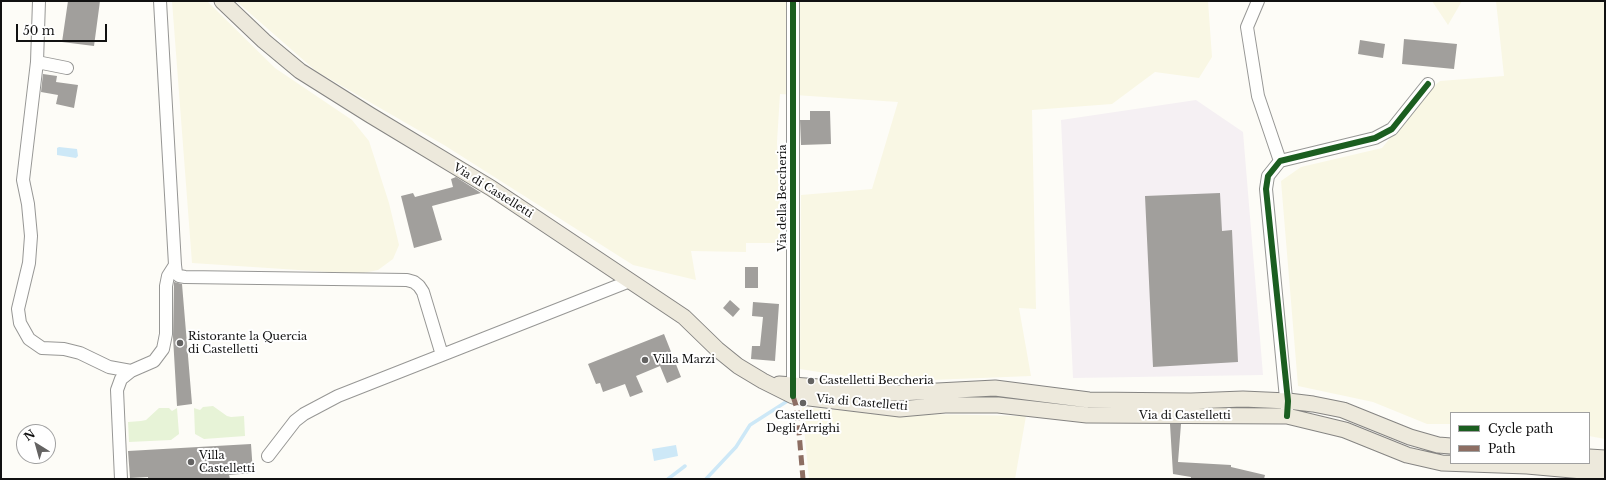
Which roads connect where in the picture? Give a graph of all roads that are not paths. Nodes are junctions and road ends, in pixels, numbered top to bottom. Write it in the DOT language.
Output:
graph roads {
  1 [pos="39,1"];
  2 [pos="160,1"];
  3 [pos="222,1"];
  4 [pos="793,1"];
  5 [pos="1258,1"];
  6 [pos="37,62"];
  7 [pos="67,68"];
  8 [pos="1428,84"];
  9 [pos="1280,161"];
  10 [pos="175,265"];
  11 [pos="630,281"];
  12 [pos="442,355"];
  13 [pos="131,371"];
  14 [pos="793,391"];
  15 [pos="1288,401"];
  16 [pos="1287,416"];
  17 [pos="1450,446"];
  18 [pos="268,456"];
  19 [pos="1590,457"];
  20 [pos="1605,458"];
  21 [pos="1450,463"];
  22 [pos="1470,464"];
  23 [pos="1605,473"];
  24 [pos="121,479"];
  1 -- 6 [label="street"];
  2 -- 10 [label="street"];
  3 -- 11 [label="main road, Via di Castelletti"];
  4 -- 14 [label="street, Via della Beccheria"];
  5 -- 9 [label="street"];
  6 -- 7 [label="street"];
  6 -- 13 [label="street"];
  8 -- 9 [label="street"];
  9 -- 15 [label="street"];
  10 -- 12 [label="street"];
  10 -- 13 [label="street"];
  11 -- 12 [label="street"];
  11 -- 14 [label="main road, Via di Castelletti"];
  12 -- 18 [label="street"];
  13 -- 24 [label="street"];
  14 -- 15 [label="main road, Via di Castelletti"];
  14 -- 16 [label="main road, Via di Castelletti"];
  15 -- 16 [label="street"];
  15 -- 17 [label="main road, Via di Castelletti"];
  16 -- 21 [label="main road, Via di Castelletti"];
  19 -- 20 [label="main road"];
  22 -- 23 [label="main road, Via di Castelletti"];
}
